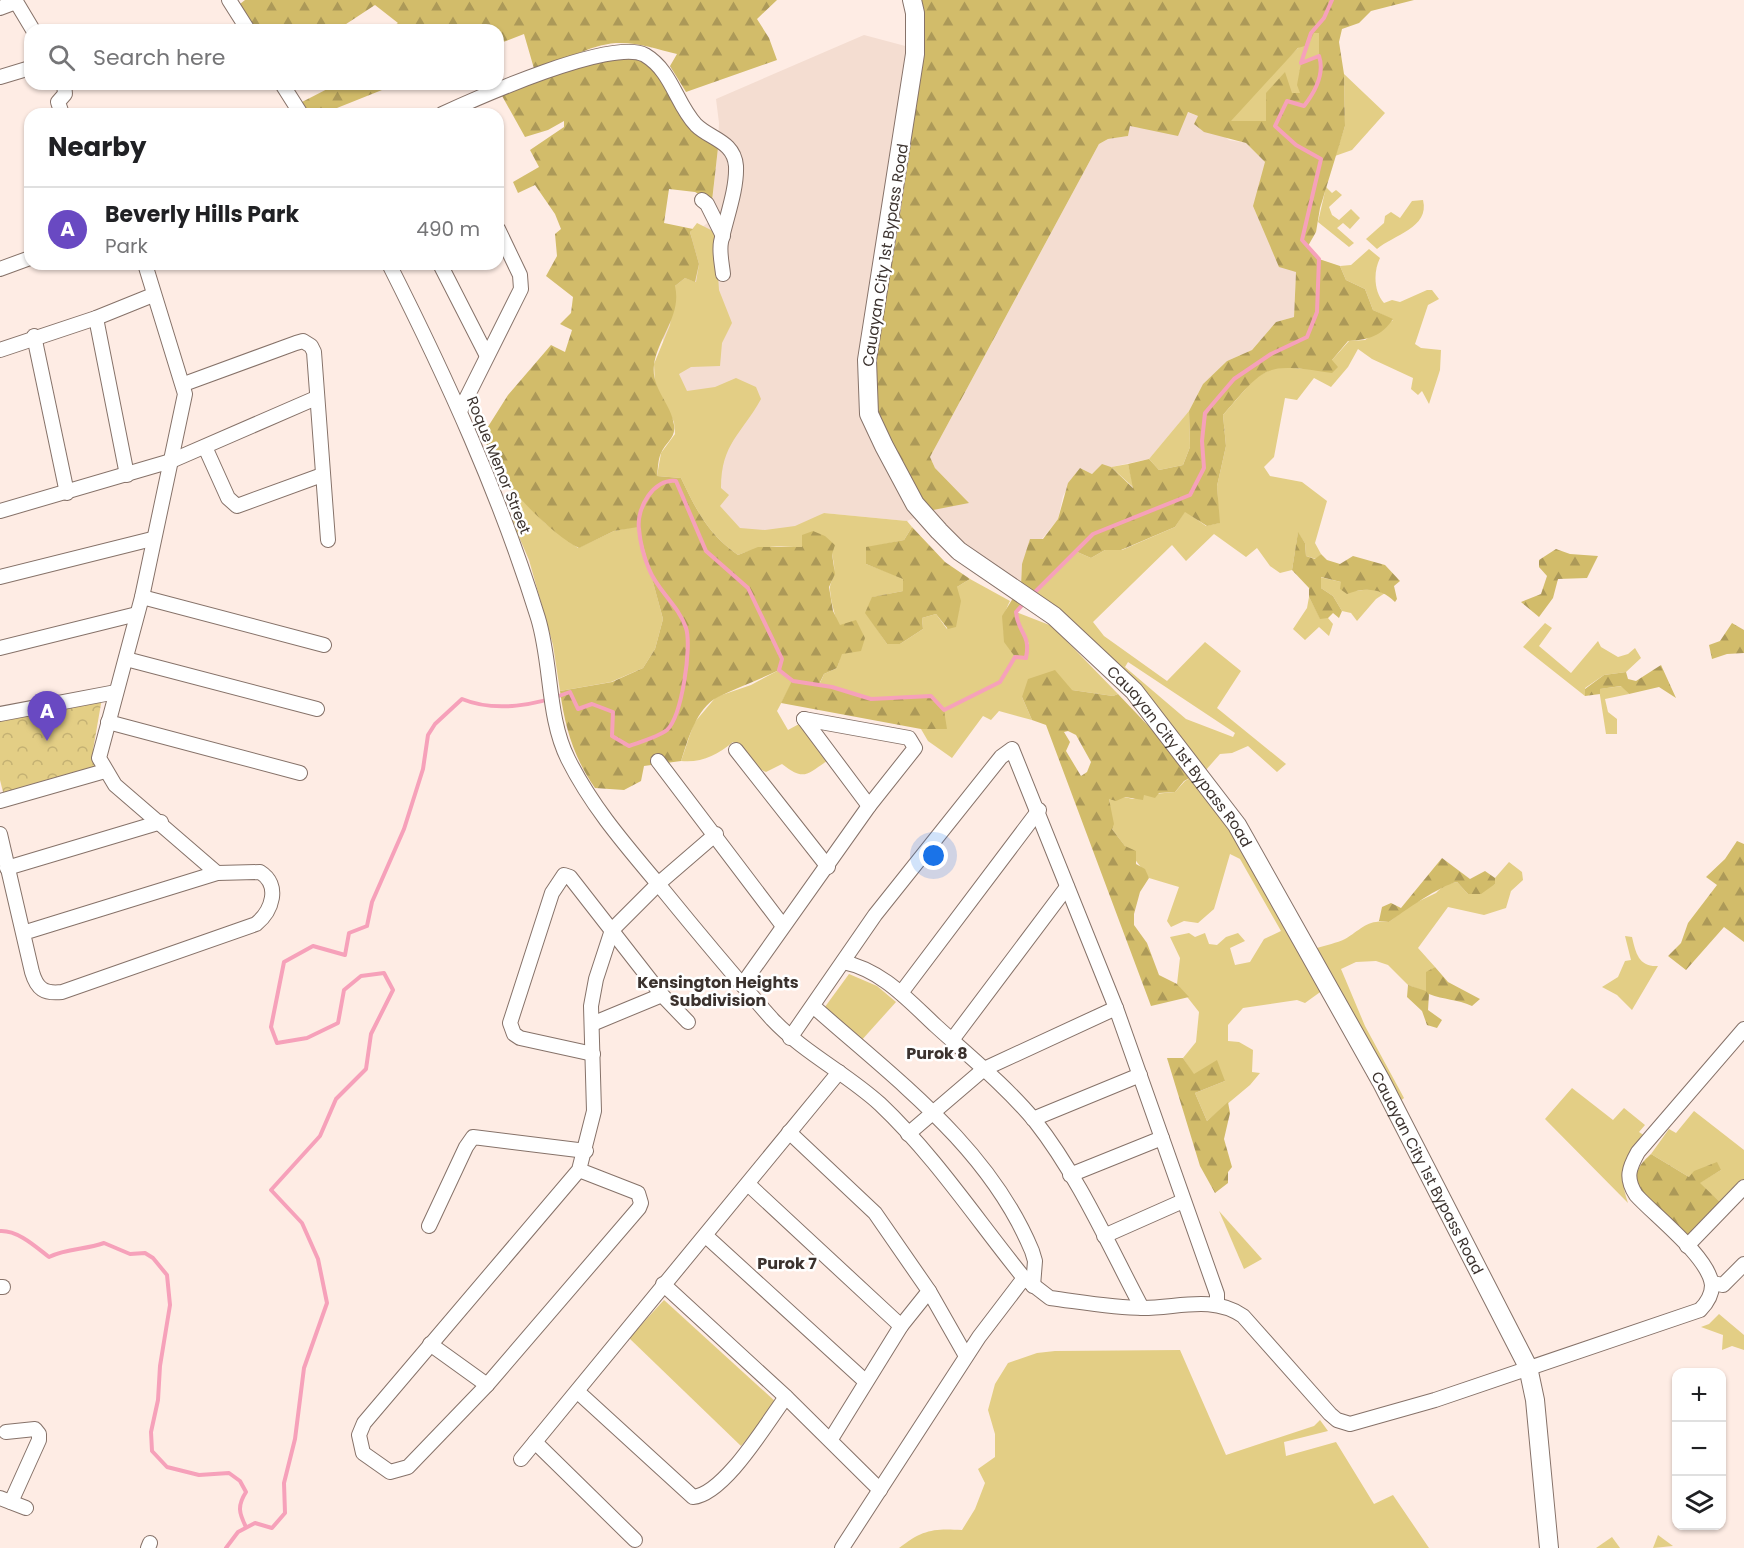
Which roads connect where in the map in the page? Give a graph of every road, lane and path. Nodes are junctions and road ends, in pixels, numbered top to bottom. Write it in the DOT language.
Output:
graph roads {
  1 [pos="229,0"];
  2 [pos="912,0"];
  3 [pos="15,1"];
  4 [pos="0,8"];
  5 [pos="29,24"];
  6 [pos="244,24"];
  7 [pos="24,70"];
  8 [pos="0,77"];
  9 [pos="504,87"];
  10 [pos="65,90"];
  11 [pos="286,90"];
  12 [pos="497,90"];
  13 [pos="60,108"];
  14 [pos="297,108"];
  15 [pos="456,108"];
  16 [pos="702,200"];
  17 [pos="723,236"];
  18 [pos="504,243"];
  19 [pos="24,260"];
  20 [pos="0,269"];
  21 [pos="147,270"];
  22 [pos="392,270"];
  23 [pos="443,270"];
  24 [pos="723,274"];
  25 [pos="153,295"];
  26 [pos="96,318"];
  27 [pos="34,336"];
  28 [pos="0,350"];
  29 [pos="487,356"];
  30 [pos="184,384"];
  31 [pos="316,398"];
  32 [pos="460,411"];
  33 [pos="205,447"];
  34 [pos="171,461"];
  35 [pos="127,475"];
  36 [pos="322,475"];
  37 [pos="67,494"];
  38 [pos="0,511"];
  39 [pos="153,539"];
  40 [pos="328,540"];
  41 [pos="0,577"];
  42 [pos="142,597"];
  43 [pos="137,614"];
  44 [pos="324,645"];
  45 [pos="0,648"];
  46 [pos="126,659"];
  47 [pos="116,692"];
  48 [pos="317,709"];
  49 [pos="0,714"];
  50 [pos="108,722"];
  51 [pos="736,750"];
  52 [pos="658,761"];
  53 [pos="105,771"];
  54 [pos="300,773"];
  55 [pos="0,801"];
  56 [pos="869,806"];
  57 [pos="1038,810"];
  58 [pos="160,822"];
  59 [pos="0,834"];
  60 [pos="716,834"];
  61 [pos="828,867"];
  62 [pos="7,868"];
  63 [pos="217,873"];
  64 [pos="658,884"];
  65 [pos="1067,887"];
  66 [pos="783,926"];
  67 [pos="612,930"];
  68 [pos="23,933"];
  69 [pos="843,962"];
  70 [pos="742,985"];
  71 [pos="901,993"];
  72 [pos="662,996"];
  73 [pos="813,1006"];
  74 [pos="1116,1008"];
  75 [pos="688,1022"];
  76 [pos="592,1024"];
  77 [pos="1744,1029"];
  78 [pos="790,1038"];
  79 [pos="952,1040"];
  80 [pos="593,1054"];
  81 [pos="984,1069"];
  82 [pos="839,1072"];
  83 [pos="1140,1075"];
  84 [pos="932,1113"];
  85 [pos="1033,1119"];
  86 [pos="789,1132"];
  87 [pos="908,1134"];
  88 [pos="1162,1137"];
  89 [pos="586,1151"];
  90 [pos="579,1170"];
  91 [pos="1070,1175"];
  92 [pos="749,1185"];
  93 [pos="1744,1186"];
  94 [pos="1183,1201"];
  95 [pos="429,1226"];
  96 [pos="706,1236"];
  97 [pos="1104,1236"];
  98 [pos="1687,1246"];
  99 [pos="1744,1264"];
  100 [pos="1028,1282"];
  101 [pos="1712,1283"];
  102 [pos="663,1284"];
  103 [pos="929,1291"];
  104 [pos="1217,1304"];
  105 [pos="1142,1308"];
  106 [pos="901,1326"];
  107 [pos="430,1344"];
  108 [pos="966,1356"];
  109 [pos="1528,1367"];
  110 [pos="865,1381"];
  111 [pos="487,1385"];
  112 [pos="578,1392"];
  113 [pos="786,1396"];
  114 [pos="6,1432"];
  115 [pos="831,1440"];
  116 [pos="535,1442"];
  117 [pos="521,1459"];
  118 [pos="880,1490"];
  119 [pos="6,1500"];
  120 [pos="26,1508"];
  121 [pos="635,1540"];
  122 [pos="842,1548"];
  123 [pos="1549,1548"];
  1 -- 6 [label="street"];
  2 -- 109 [label="main road, Cauayan City 1st Bypass Road"];
  3 -- 4 [label="street"];
  3 -- 5 [label="street"];
  7 -- 8 [label="street"];
  9 -- 17 [label="street"];
  10 -- 13 [label="street"];
  11 -- 14 [label="street"];
  12 -- 15 [label="street"];
  16 -- 17 [label="street"];
  17 -- 24 [label="street"];
  18 -- 29 [label="street"];
  19 -- 20 [label="street"];
  21 -- 25 [label="street"];
  22 -- 32 [label="street, Roque Menor Street"];
  23 -- 29 [label="street"];
  25 -- 26 [label="street"];
  25 -- 30 [label="street"];
  26 -- 27 [label="street"];
  26 -- 35 [label="street"];
  27 -- 28 [label="street"];
  27 -- 37 [label="street"];
  29 -- 32 [label="street"];
  30 -- 31 [label="street"];
  30 -- 34 [label="street"];
  31 -- 33 [label="street"];
  31 -- 36 [label="street"];
  32 -- 64 [label="street, Roque Menor Street"];
  33 -- 34 [label="street"];
  33 -- 36 [label="street"];
  34 -- 35 [label="street"];
  34 -- 39 [label="street"];
  35 -- 37 [label="street"];
  36 -- 40 [label="street"];
  37 -- 38 [label="street"];
  39 -- 41 [label="street"];
  39 -- 42 [label="street"];
  42 -- 43 [label="street"];
  42 -- 44 [label="street"];
  43 -- 45 [label="street"];
  43 -- 46 [label="street"];
  46 -- 47 [label="street"];
  46 -- 48 [label="street"];
  47 -- 49 [label="street"];
  47 -- 50 [label="street"];
  50 -- 53 [label="street"];
  50 -- 54 [label="street"];
  51 -- 61 [label="street"];
  52 -- 60 [label="street"];
  53 -- 55 [label="street"];
  53 -- 58 [label="street"];
  56 -- 56 [label="street"];
  56 -- 61 [label="street"];
  57 -- 65 [label="street"];
  57 -- 69 [label="street"];
  57 -- 71 [label="street"];
  58 -- 62 [label="street"];
  58 -- 63 [label="street"];
  59 -- 62 [label="street"];
  60 -- 64 [label="street"];
  60 -- 66 [label="street"];
  61 -- 66 [label="street"];
  62 -- 68 [label="street"];
  63 -- 68 [label="street"];
  63 -- 68 [label="street"];
  64 -- 67 [label="street"];
  64 -- 70 [label="street, Roque Menor Street"];
  65 -- 74 [label="street"];
  65 -- 79 [label="street"];
  66 -- 70 [label="street"];
  67 -- 72 [label="street"];
  67 -- 76 [label="street"];
  67 -- 80 [label="street"];
  69 -- 71 [label="street"];
  69 -- 73 [label="street"];
  70 -- 78 [label="street, Roque Menor Street"];
  71 -- 79 [label="street"];
  72 -- 75 [label="street"];
  72 -- 76 [label="street"];
  73 -- 78 [label="street"];
  73 -- 84 [label="street"];
  74 -- 81 [label="street"];
  74 -- 83 [label="street"];
  76 -- 80 [label="street"];
  77 -- 98 [label="street"];
  78 -- 82 [label="street, Roque Menor Street"];
  79 -- 81 [label="street"];
  80 -- 89 [label="street"];
  81 -- 84 [label="street"];
  81 -- 85 [label="street"];
  82 -- 86 [label="street"];
  82 -- 87 [label="street, Roque Menor Street"];
  83 -- 85 [label="street"];
  83 -- 88 [label="street"];
  84 -- 87 [label="street"];
  84 -- 100 [label="street"];
  85 -- 91 [label="street"];
  86 -- 92 [label="street"];
  86 -- 103 [label="street"];
  87 -- 100 [label="street, Roque Menor Street"];
  88 -- 91 [label="street"];
  88 -- 94 [label="street"];
  89 -- 90 [label="street"];
  89 -- 95 [label="street"];
  90 -- 107 [label="street"];
  90 -- 111 [label="street"];
  91 -- 97 [label="street"];
  92 -- 96 [label="street"];
  92 -- 106 [label="street"];
  93 -- 98 [label="street"];
  94 -- 97 [label="street"];
  94 -- 104 [label="street"];
  96 -- 102 [label="street"];
  96 -- 110 [label="street"];
  97 -- 105 [label="street"];
  98 -- 101 [label="street"];
  99 -- 101 [label="street"];
  100 -- 105 [label="street"];
  100 -- 108 [label="street"];
  101 -- 109 [label="street"];
  102 -- 112 [label="street"];
  102 -- 113 [label="street"];
  103 -- 106 [label="street"];
  103 -- 108 [label="street"];
  104 -- 105 [label="street"];
  104 -- 109 [label="street"];
  106 -- 110 [label="street"];
  107 -- 111 [label="street"];
  107 -- 111 [label="street"];
  108 -- 118 [label="street"];
  109 -- 123 [label="main road, Cauayan City 1st Bypass Road"];
  110 -- 115 [label="street"];
  112 -- 113 [label="street"];
  112 -- 116 [label="street"];
  113 -- 115 [label="street"];
  114 -- 119 [label="street"];
  115 -- 118 [label="street"];
  116 -- 117 [label="street"];
  116 -- 121 [label="street"];
  118 -- 122 [label="street"];
  119 -- 120 [label="street"];
}
